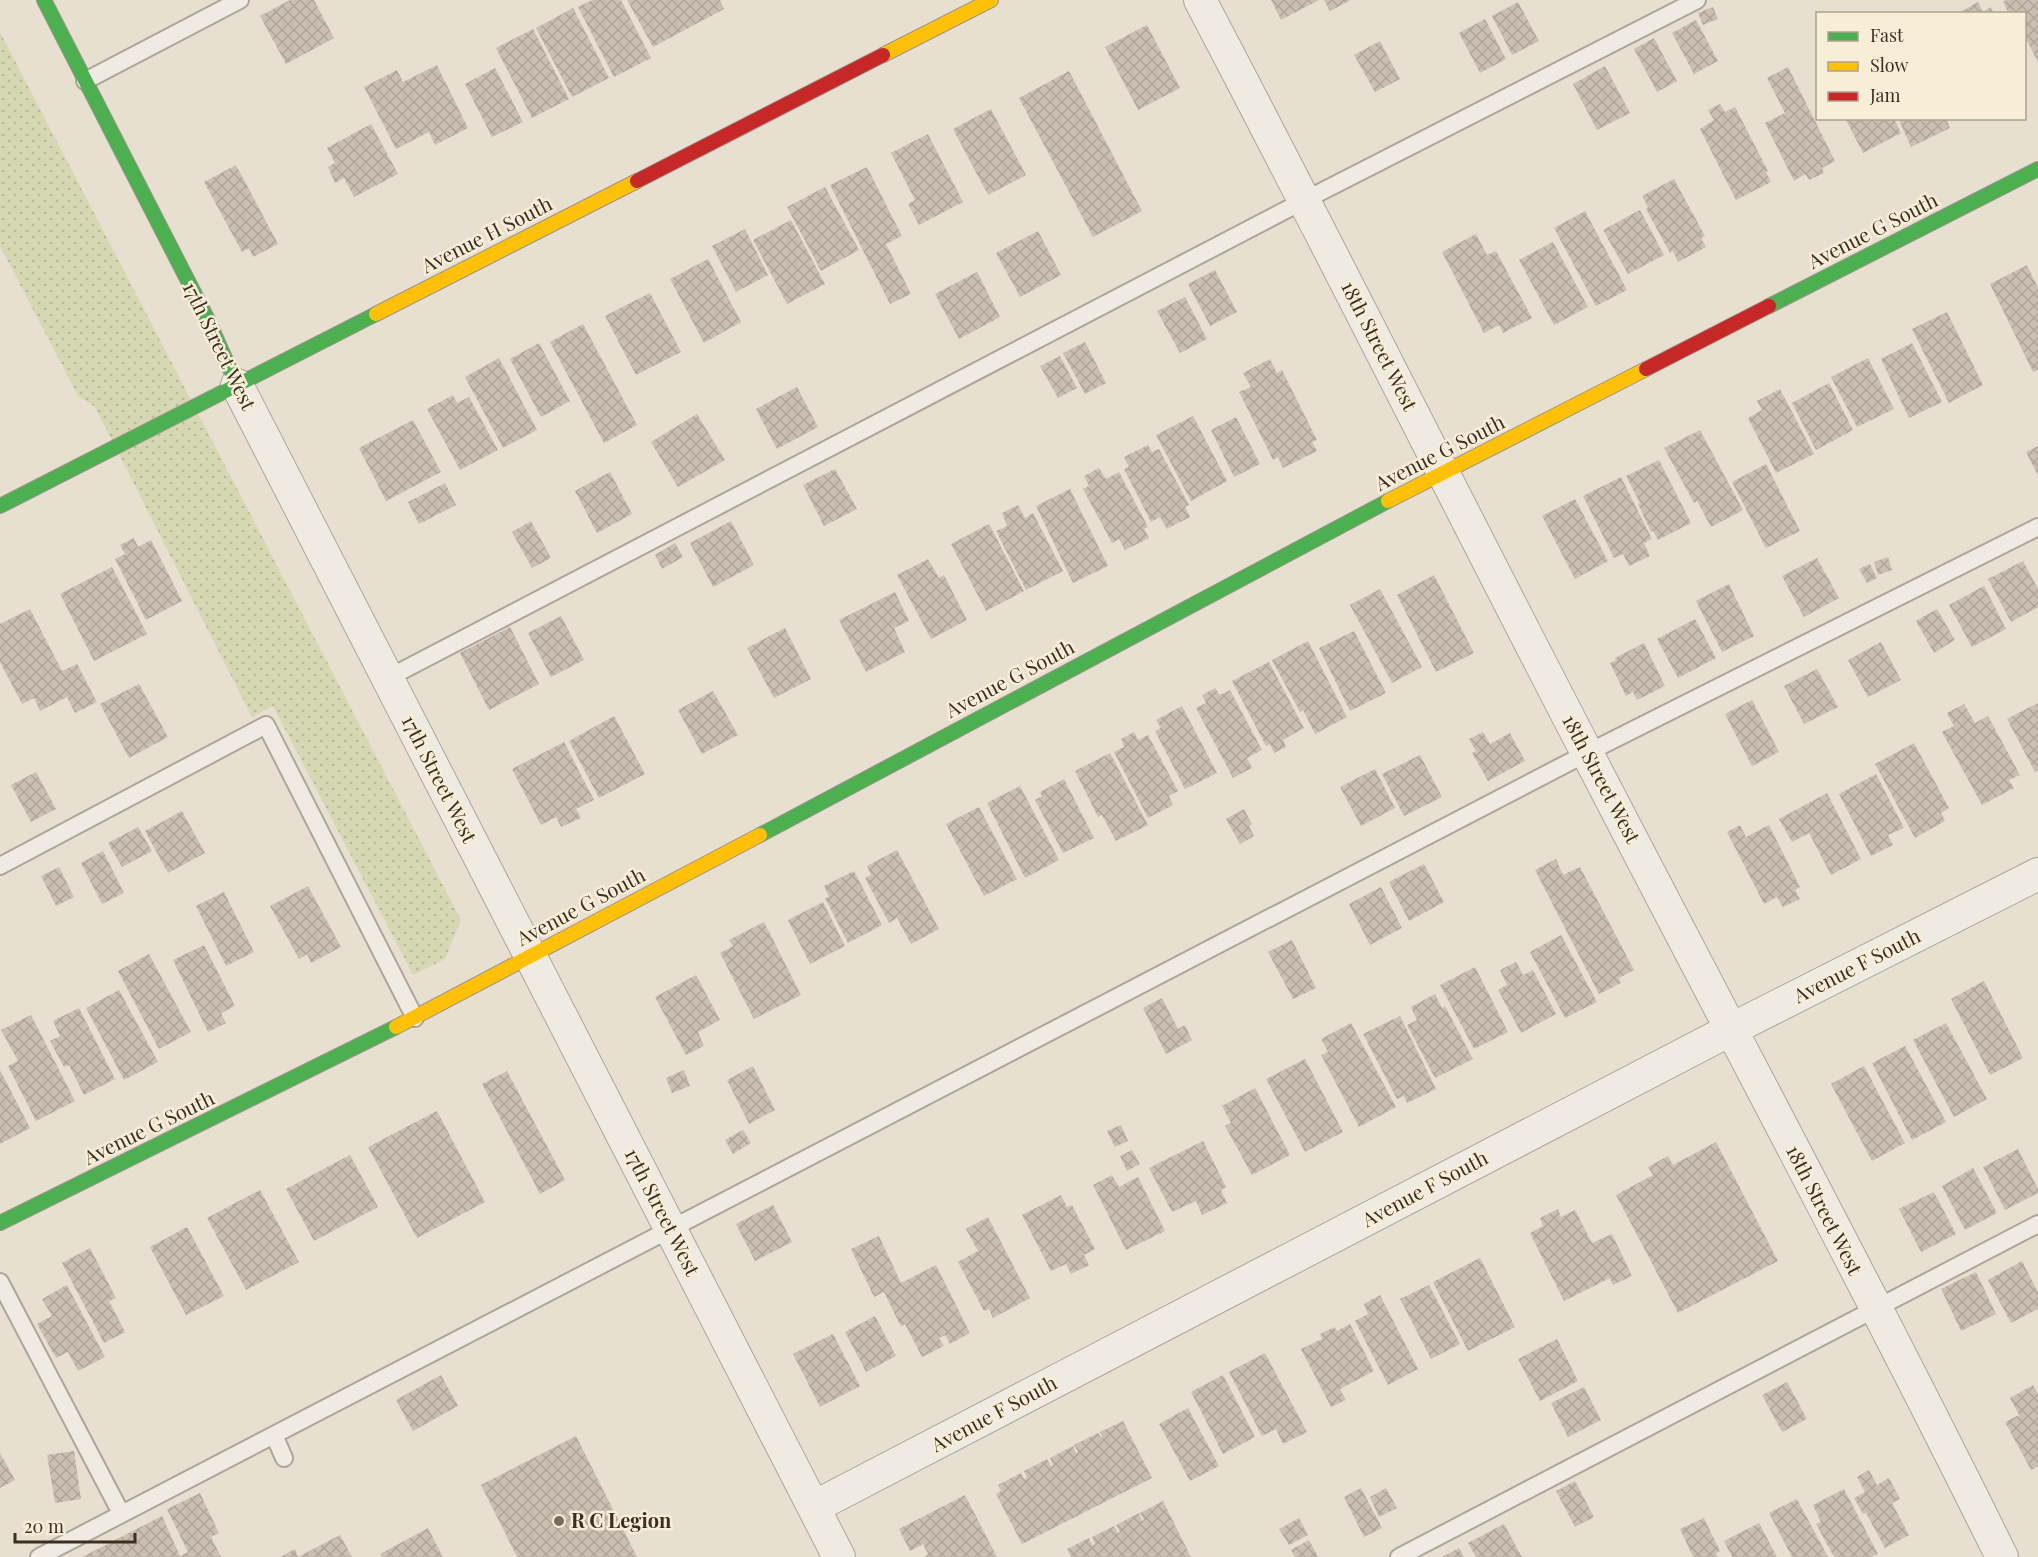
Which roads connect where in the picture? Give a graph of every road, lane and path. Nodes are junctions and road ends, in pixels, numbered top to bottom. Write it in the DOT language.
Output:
graph roads {
  1 [pos="44,0"];
  2 [pos="240,0"];
  3 [pos="992,0"];
  4 [pos="1200,0"];
  5 [pos="1697,0"];
  6 [pos="86,81"];
  7 [pos="2038,169"];
  8 [pos="1305,200"];
  9 [pos="237,385"];
  10 [pos="1443,472"];
  11 [pos="0,507"];
  12 [pos="2038,527"];
  13 [pos="388,678"];
  14 [pos="1587,753"];
  15 [pos="0,866"];
  16 [pos="2038,874"];
  17 [pos="529,956"];
  18 [pos="415,1018"];
  19 [pos="1732,1029"];
  20 [pos="0,1223"];
  21 [pos="2038,1224"];
  22 [pos="671,1230"];
  23 [pos="0,1282"];
  24 [pos="1875,1308"];
  25 [pos="274,1435"];
  26 [pos="284,1458"];
  27 [pos="814,1507"];
  28 [pos="121,1513"];
  29 [pos="39,1557"];
  30 [pos="839,1557"];
  31 [pos="1399,1557"];
  32 [pos="2002,1557"];
  1 -- 6 [label="street, 17th Street West"];
  2 -- 6 [label="lane"];
  3 -- 9 [label="street, Avenue H South"];
  4 -- 8 [label="street, 18th Street West"];
  5 -- 8 [label="lane"];
  6 -- 9 [label="street, 17th Street West"];
  7 -- 10 [label="street, Avenue G South"];
  8 -- 10 [label="street, 18th Street West"];
  8 -- 13 [label="lane"];
  9 -- 11 [label="street, Avenue H South"];
  9 -- 13 [label="street, 17th Street West"];
  10 -- 14 [label="street, 18th Street West"];
  10 -- 17 [label="street, Avenue G South"];
  12 -- 14 [label="lane"];
  13 -- 17 [label="street, 17th Street West"];
  14 -- 19 [label="street, 18th Street West"];
  14 -- 22 [label="lane"];
  15 -- 18 [label="lane"];
  16 -- 19 [label="street, Avenue F South"];
  17 -- 18 [label="street, Avenue G South"];
  17 -- 22 [label="street, 17th Street West"];
  18 -- 20 [label="street, Avenue G South"];
  19 -- 24 [label="street, 18th Street West"];
  19 -- 27 [label="street, Avenue F South"];
  21 -- 24 [label="lane"];
  22 -- 25 [label="lane"];
  22 -- 27 [label="street, 17th Street West"];
  23 -- 28 [label="lane"];
  24 -- 31 [label="lane"];
  24 -- 32 [label="street, 18th Street West"];
  25 -- 26 [label="lane"];
  25 -- 28 [label="lane"];
  27 -- 30 [label="street, 17th Street West"];
  28 -- 29 [label="lane"];
}
